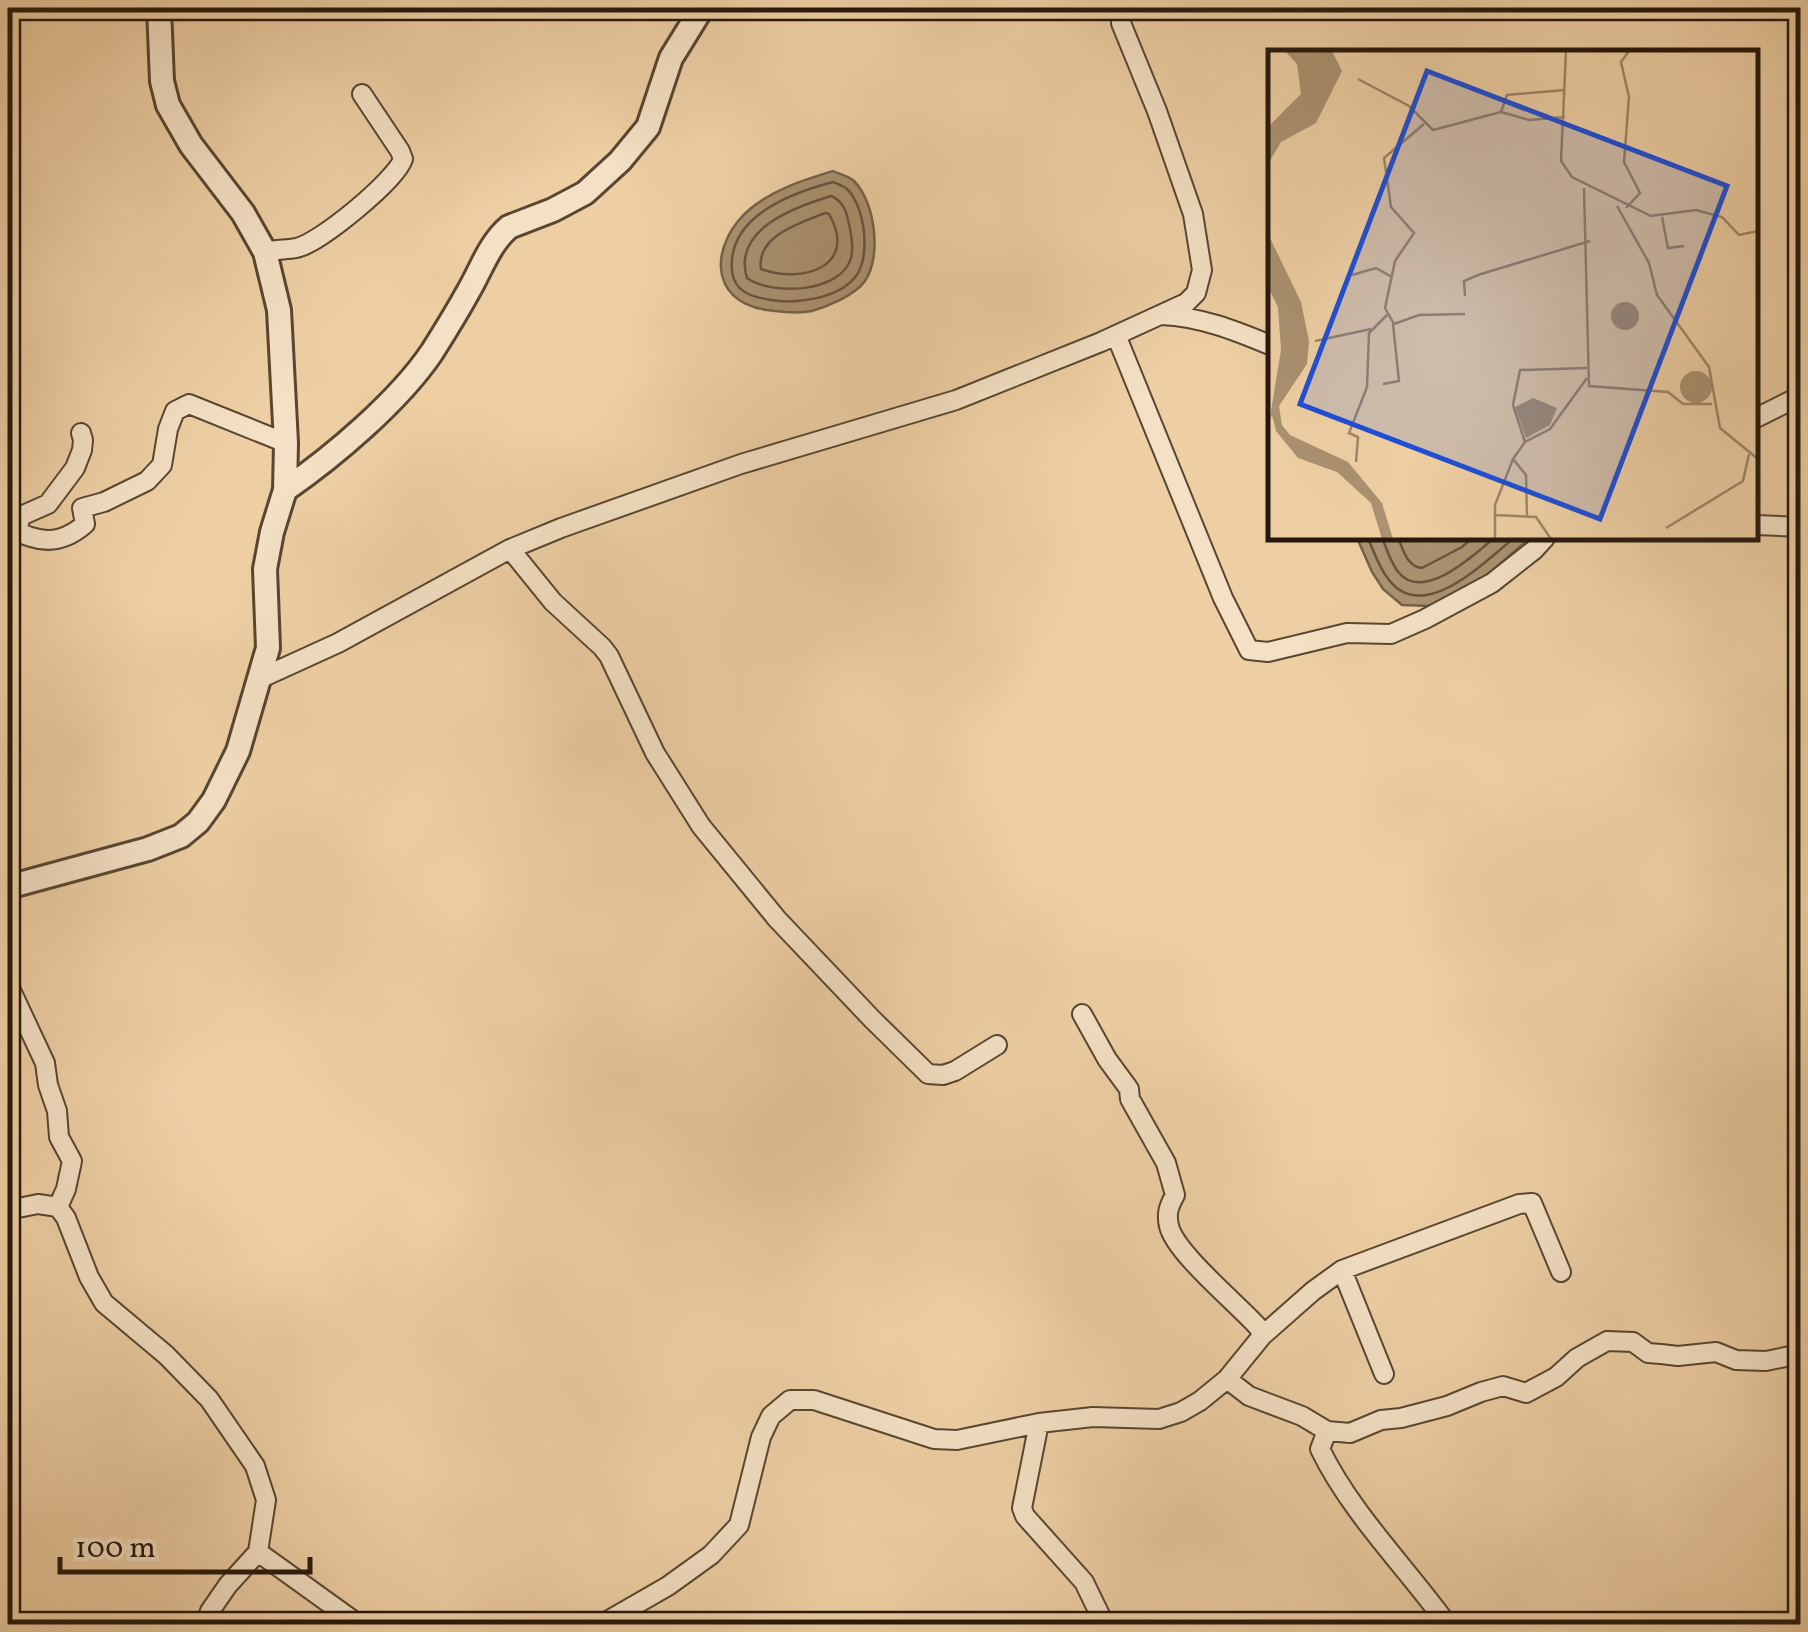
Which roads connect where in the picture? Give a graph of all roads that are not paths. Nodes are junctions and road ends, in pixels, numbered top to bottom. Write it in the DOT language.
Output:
graph roads {
  1 [pos="159,8"];
  2 [pos="702,8"];
  3 [pos="1122,8"];
  4 [pos="362,94"];
  5 [pos="265,252"];
  6 [pos="1156,315"];
  7 [pos="1116,335"];
  8 [pos="1268,344"];
  9 [pos="1800,396"];
  10 [pos="1758,417"];
  11 [pos="80,433"];
  12 [pos="286,443"];
  13 [pos="285,490"];
  14 [pos="1758,525"];
  15 [pos="1800,527"];
  16 [pos="12,532"];
  17 [pos="1543,540"];
  18 [pos="510,549"];
  19 [pos="259,678"];
  20 [pos="8,887"];
  21 [pos="8,984"];
  22 [pos="1082,1014"];
  23 [pos="998,1045"];
  24 [pos="58,1206"];
  25 [pos="8,1210"];
  26 [pos="1342,1270"];
  27 [pos="1561,1272"];
  28 [pos="1262,1336"];
  29 [pos="1800,1354"];
  30 [pos="1384,1374"];
  31 [pos="1228,1379"];
  32 [pos="1039,1423"];
  33 [pos="1327,1431"];
  34 [pos="258,1552"];
  35 [pos="1101,1618"];
  36 [pos="206,1624"];
  37 [pos="358,1624"];
  38 [pos="602,1624"];
  39 [pos="1448,1624"];
  1 -- 5 [label="street"];
  2 -- 13 [label="street"];
  3 -- 6 [label="street"];
  4 -- 5 [label="street"];
  5 -- 12 [label="street"];
  6 -- 7 [label="street"];
  6 -- 8 [label="street"];
  7 -- 17 [label="street"];
  7 -- 18 [label="street"];
  9 -- 10 [label="street"];
  11 -- 16 [label="street"];
  12 -- 13 [label="street"];
  12 -- 16 [label="street"];
  13 -- 19 [label="street"];
  14 -- 15 [label="street"];
  18 -- 19 [label="street"];
  18 -- 23 [label="street"];
  19 -- 20 [label="street"];
  21 -- 24 [label="street"];
  22 -- 28 [label="street"];
  24 -- 25 [label="street"];
  24 -- 34 [label="street"];
  26 -- 27 [label="street"];
  26 -- 28 [label="street"];
  26 -- 30 [label="street"];
  28 -- 31 [label="street"];
  29 -- 33 [label="street"];
  31 -- 32 [label="street"];
  31 -- 33 [label="street"];
  32 -- 35 [label="street"];
  32 -- 38 [label="street"];
  33 -- 39 [label="street"];
  34 -- 36 [label="street"];
  34 -- 37 [label="street"];
}
